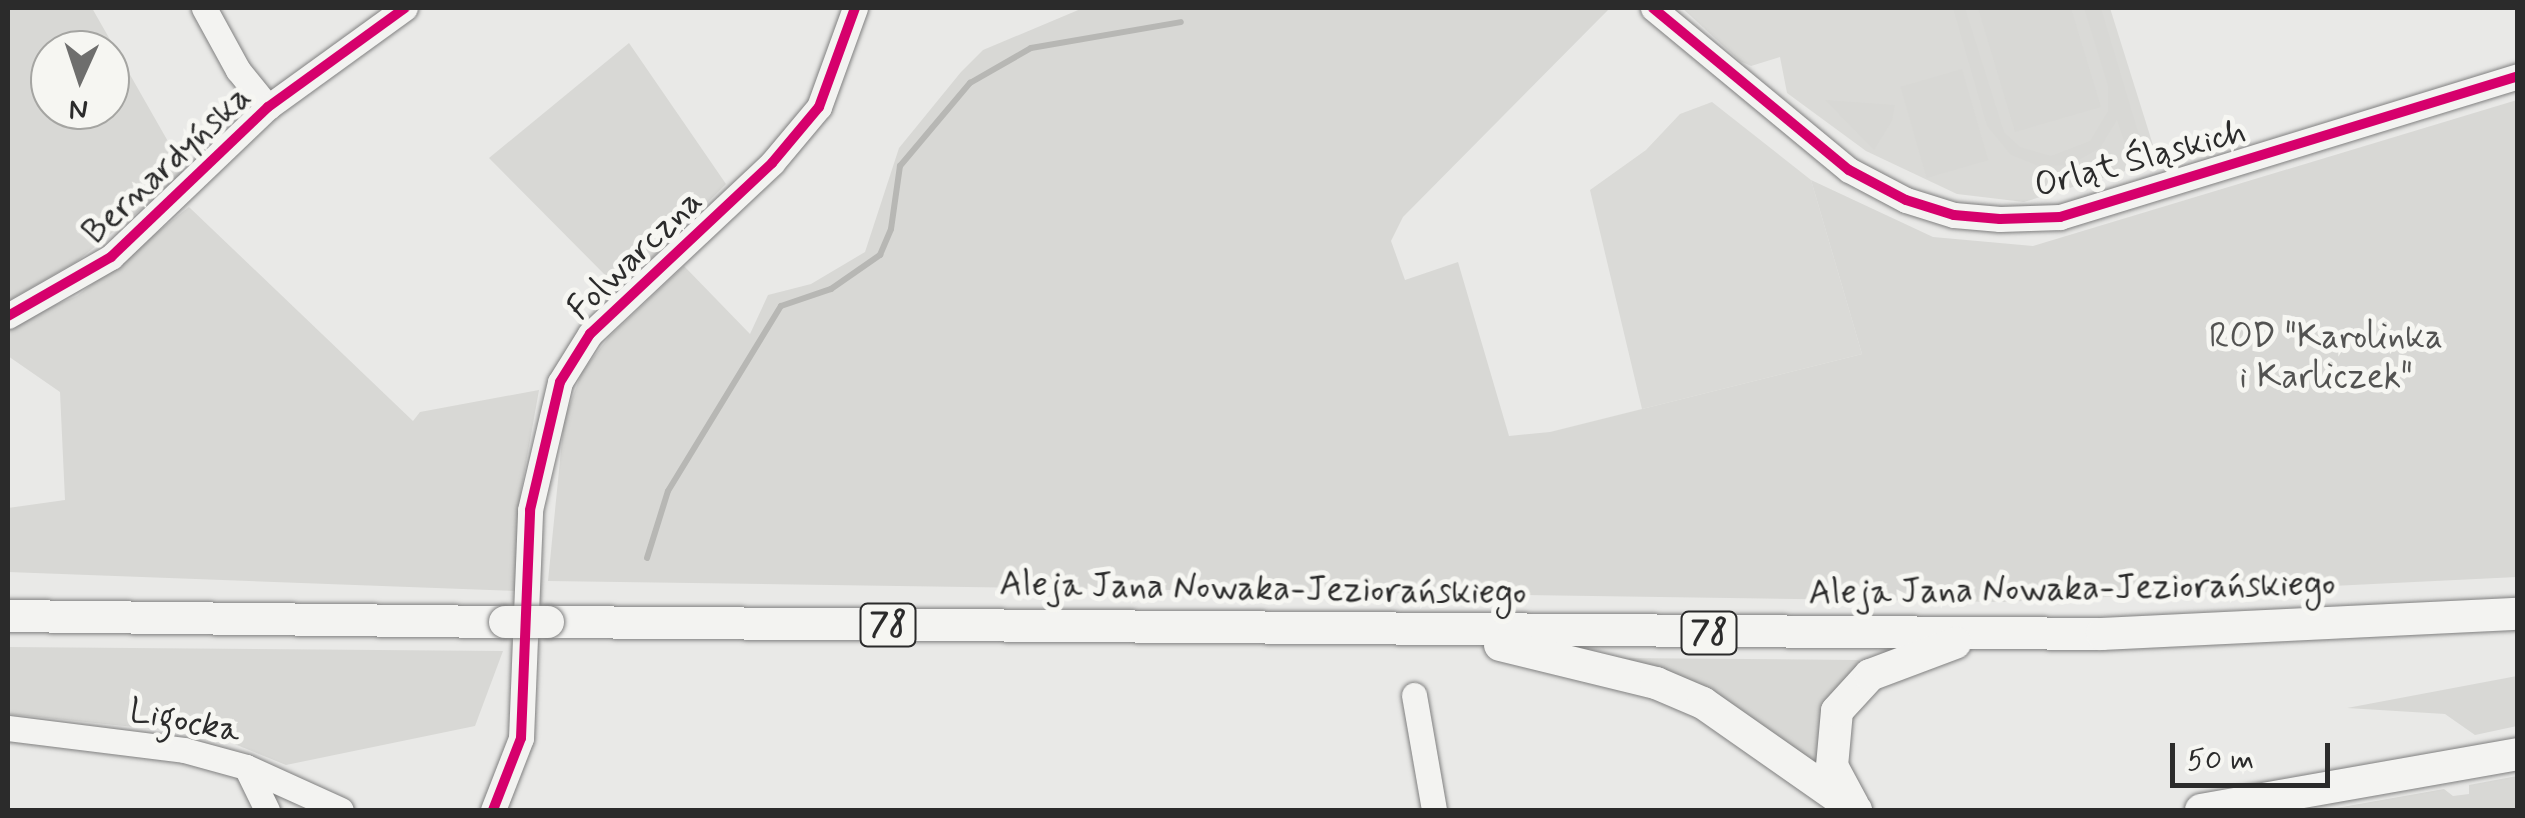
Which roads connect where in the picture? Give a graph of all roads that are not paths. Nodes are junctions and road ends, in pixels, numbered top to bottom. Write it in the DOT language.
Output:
graph roads {
  1 [pos="204,8"];
  2 [pos="405,8"];
  3 [pos="855,8"];
  4 [pos="1653,8"];
  5 [pos="2518,76"];
  6 [pos="268,107"];
  7 [pos="8,316"];
  8 [pos="2518,614"];
  9 [pos="8,616"];
  10 [pos="1437,631"];
  11 [pos="1981,634"];
  12 [pos="1414,694"];
  13 [pos="8,728"];
  14 [pos="2518,754"];
  15 [pos="246,767"];
  16 [pos="267,810"];
  17 [pos="341,810"];
  18 [pos="493,810"];
  19 [pos="1434,810"];
  20 [pos="1856,810"];
  21 [pos="2201,810"];
  1 -- 6 [label="street"];
  2 -- 6 [label="street, Bernardyńska"];
  3 -- 18 [label="street, Folwarczna"];
  4 -- 5 [label="street, Orląt Śląskich"];
  6 -- 7 [label="street, Bernardyńska"];
  8 -- 11 [label="main road, Aleja Jana Nowaka-Jeziorańskiego / 78"];
  9 -- 10 [label="main road, Aleja Jana Nowaka-Jeziorańskiego / 78, bridge"];
  10 -- 11 [label="main road, Aleja Jana Nowaka-Jeziorańskiego / 78"];
  10 -- 20 [label="main road"];
  11 -- 20 [label="main road"];
  12 -- 19 [label="street"];
  13 -- 15 [label="street, Ligocka"];
  14 -- 21 [label="main road"];
  15 -- 16 [label="street"];
  15 -- 17 [label="street, Ligocka"];
}
